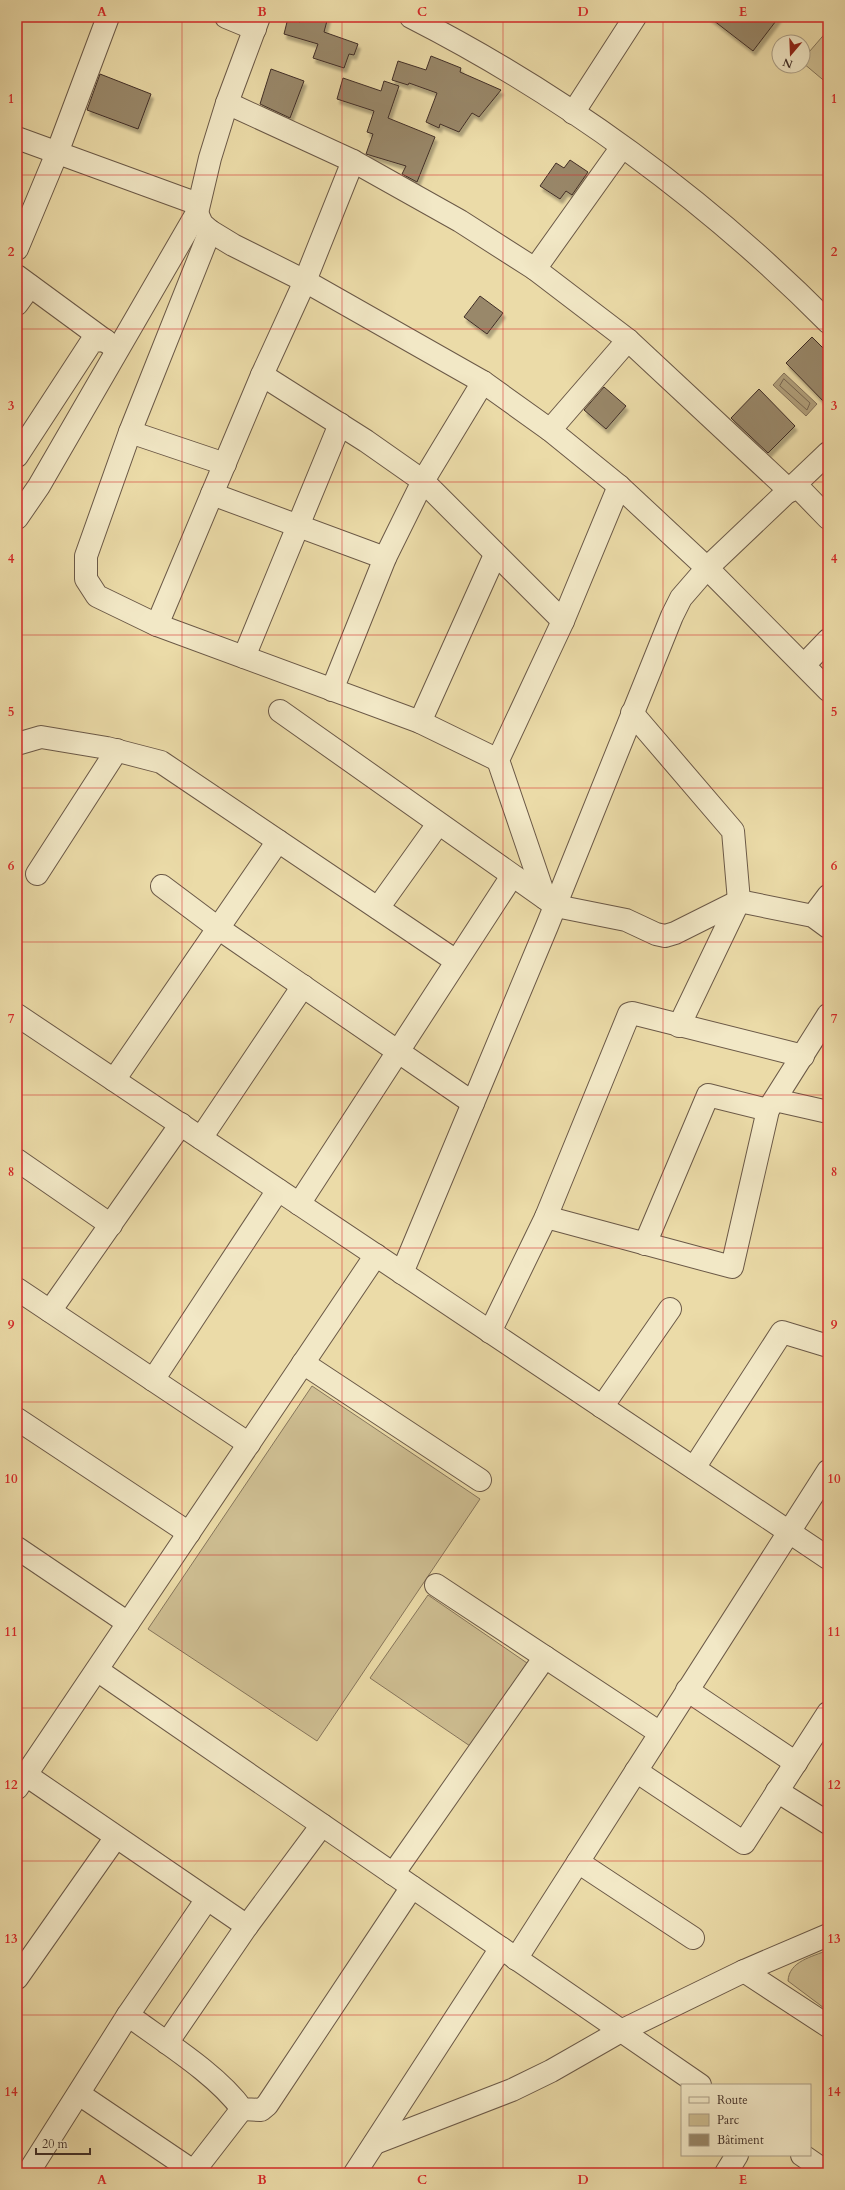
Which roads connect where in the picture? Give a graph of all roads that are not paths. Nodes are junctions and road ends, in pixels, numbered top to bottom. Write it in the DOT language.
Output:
graph roads {
  1 [pos="108,17"];
  2 [pos="226,17"];
  3 [pos="411,17"];
  4 [pos="635,17"];
  5 [pos="257,23"];
  6 [pos="227,103"];
  7 [pos="573,113"];
  8 [pos="17,138"];
  9 [pos="622,147"];
  10 [pos="57,153"];
  11 [pos="353,161"];
  12 [pos="198,209"];
  13 [pos="210,231"];
  14 [pos="18,246"];
  15 [pos="535,269"];
  16 [pos="23,281"];
  17 [pos="305,281"];
  18 [pos="17,304"];
  19 [pos="828,322"];
  20 [pos="628,340"];
  21 [pos="111,345"];
  22 [pos="262,375"];
  23 [pos="483,382"];
  24 [pos="340,424"];
  25 [pos="550,430"];
  26 [pos="130,432"];
  27 [pos="828,453"];
  28 [pos="17,456"];
  29 [pos="225,464"];
  30 [pos="424,481"];
  31 [pos="619,486"];
  32 [pos="793,488"];
  33 [pos="212,494"];
  34 [pos="17,518"];
  35 [pos="828,518"];
  36 [pos="298,527"];
  37 [pos="495,555"];
  38 [pos="385,558"];
  39 [pos="707,568"];
  40 [pos="563,621"];
  41 [pos="157,625"];
  42 [pos="828,640"];
  43 [pos="244,657"];
  44 [pos="804,666"];
  45 [pos="332,690"];
  46 [pos="828,690"];
  47 [pos="280,712"];
  48 [pos="632,713"];
  49 [pos="420,722"];
  50 [pos="17,744"];
  51 [pos="117,750"];
  52 [pos="498,760"];
  53 [pos="438,824"];
  54 [pos="278,841"];
  55 [pos="37,874"];
  56 [pos="512,876"];
  57 [pos="162,886"];
  58 [pos="828,896"];
  59 [pos="739,901"];
  60 [pos="550,902"];
  61 [pos="378,908"];
  62 [pos="821,921"];
  63 [pos="218,928"];
  64 [pos="456,961"];
  65 [pos="303,986"];
  66 [pos="17,1015"];
  67 [pos="828,1015"];
  68 [pos="679,1026"];
  69 [pos="398,1051"];
  70 [pos="803,1056"];
  71 [pos="114,1080"];
  72 [pos="473,1103"];
  73 [pos="772,1105"];
  74 [pos="828,1112"];
  75 [pos="180,1124"];
  76 [pos="201,1138"];
  77 [pos="17,1160"];
  78 [pos="278,1190"];
  79 [pos="299,1204"];
  80 [pos="546,1217"];
  81 [pos="111,1225"];
  82 [pos="645,1244"];
  83 [pos="376,1255"];
  84 [pos="402,1273"];
  85 [pos="17,1289"];
  86 [pos="670,1309"];
  87 [pos="50,1311"];
  88 [pos="490,1332"];
  89 [pos="827,1342"];
  90 [pos="303,1363"];
  91 [pos="153,1380"];
  92 [pos="602,1407"];
  93 [pos="17,1419"];
  94 [pos="249,1444"];
  95 [pos="694,1468"];
  96 [pos="828,1471"];
  97 [pos="480,1480"];
  98 [pos="788,1532"];
  99 [pos="189,1533"];
  100 [pos="20,1557"];
  101 [pos="828,1558"];
  102 [pos="436,1585"];
  103 [pos="128,1623"];
  104 [pos="545,1657"];
  105 [pos="97,1670"];
  106 [pos="687,1690"];
  107 [pos="828,1714"];
  108 [pos="660,1733"];
  109 [pos="796,1763"];
  110 [pos="636,1771"];
  111 [pos="21,1782"];
  112 [pos="777,1791"];
  113 [pos="828,1823"];
  114 [pos="322,1825"];
  115 [pos="116,1837"];
  116 [pos="578,1862"];
  117 [pos="393,1874"];
  118 [pos="412,1887"];
  119 [pos="206,1899"];
  120 [pos="247,1926"];
  121 [pos="828,1935"];
  122 [pos="693,1938"];
  123 [pos="24,1952"];
  124 [pos="509,1953"];
  125 [pos="744,1971"];
  126 [pos="17,1978"];
  127 [pos="128,2015"];
  128 [pos="828,2026"];
  129 [pos="621,2031"];
  130 [pos="167,2043"];
  131 [pos="699,2084"];
  132 [pos="79,2094"];
  133 [pos="242,2109"];
  134 [pos="375,2143"];
  135 [pos="736,2156"];
  136 [pos="803,2156"];
  137 [pos="195,2172"];
  138 [pos="28,2173"];
  139 [pos="356,2173"];
  140 [pos="726,2173"];
  141 [pos="828,2173"];
  1 -- 10 [label="street"];
  2 -- 5 [label="street"];
  3 -- 7 [label="street"];
  4 -- 7 [label="street"];
  5 -- 6 [label="street"];
  6 -- 11 [label="street"];
  6 -- 12 [label="street"];
  7 -- 9 [label="street"];
  8 -- 10 [label="street"];
  9 -- 15 [label="street"];
  9 -- 19 [label="street"];
  10 -- 12 [label="street"];
  10 -- 14 [label="street"];
  11 -- 15 [label="street"];
  11 -- 17 [label="street"];
  12 -- 13 [label="street"];
  12 -- 21 [label="street"];
  13 -- 17 [label="street"];
  13 -- 26 [label="street"];
  15 -- 20 [label="street"];
  16 -- 18 [label="street"];
  16 -- 21 [label="street"];
  17 -- 22 [label="street"];
  17 -- 23 [label="street"];
  20 -- 25 [label="street"];
  20 -- 32 [label="street"];
  21 -- 28 [label="street"];
  21 -- 34 [label="street"];
  22 -- 24 [label="street"];
  22 -- 29 [label="street"];
  23 -- 25 [label="street"];
  23 -- 30 [label="street"];
  24 -- 30 [label="street"];
  24 -- 36 [label="street"];
  25 -- 31 [label="street"];
  26 -- 29 [label="street"];
  26 -- 41 [label="street"];
  27 -- 32 [label="street"];
  29 -- 33 [label="street"];
  30 -- 37 [label="street"];
  30 -- 38 [label="street"];
  31 -- 39 [label="street"];
  31 -- 40 [label="street"];
  32 -- 35 [label="street"];
  32 -- 39 [label="street"];
  33 -- 36 [label="street"];
  33 -- 41 [label="street"];
  36 -- 38 [label="street"];
  36 -- 43 [label="street"];
  37 -- 40 [label="street"];
  37 -- 49 [label="street"];
  38 -- 45 [label="street"];
  39 -- 44 [label="street"];
  39 -- 48 [label="street"];
  40 -- 52 [label="street"];
  41 -- 43 [label="street"];
  42 -- 44 [label="street"];
  43 -- 45 [label="street"];
  44 -- 46 [label="street"];
  45 -- 49 [label="street"];
  47 -- 53 [label="street"];
  48 -- 59 [label="street"];
  48 -- 60 [label="street"];
  49 -- 52 [label="street"];
  50 -- 51 [label="street"];
  51 -- 54 [label="street"];
  51 -- 55 [label="street"];
  52 -- 60 [label="street"];
  53 -- 56 [label="street"];
  53 -- 61 [label="street"];
  54 -- 61 [label="street"];
  54 -- 63 [label="street"];
  56 -- 60 [label="street"];
  56 -- 64 [label="street"];
  57 -- 63 [label="street"];
  58 -- 62 [label="street"];
  59 -- 60 [label="street"];
  59 -- 62 [label="street"];
  59 -- 68 [label="street"];
  60 -- 72 [label="street"];
  61 -- 64 [label="street"];
  63 -- 65 [label="street"];
  63 -- 71 [label="street"];
  64 -- 69 [label="street"];
  65 -- 69 [label="street"];
  65 -- 76 [label="street"];
  66 -- 71 [label="street"];
  67 -- 70 [label="street"];
  68 -- 70 [label="street"];
  68 -- 80 [label="street"];
  69 -- 72 [label="street"];
  69 -- 79 [label="street"];
  70 -- 73 [label="street"];
  71 -- 75 [label="street"];
  72 -- 84 [label="street"];
  73 -- 74 [label="street"];
  73 -- 82 [label="street"];
  73 -- 82 [label="street"];
  75 -- 76 [label="street"];
  75 -- 81 [label="street"];
  76 -- 78 [label="street"];
  77 -- 81 [label="street"];
  78 -- 79 [label="street"];
  78 -- 91 [label="street"];
  79 -- 83 [label="street"];
  80 -- 82 [label="street"];
  80 -- 88 [label="street"];
  81 -- 87 [label="street"];
  83 -- 84 [label="street"];
  83 -- 90 [label="street"];
  84 -- 88 [label="street"];
  85 -- 87 [label="street"];
  86 -- 92 [label="street"];
  87 -- 91 [label="street"];
  88 -- 92 [label="street"];
  89 -- 95 [label="street"];
  90 -- 94 [label="street"];
  90 -- 97 [label="street"];
  91 -- 94 [label="street"];
  92 -- 95 [label="street"];
  93 -- 99 [label="street"];
  94 -- 99 [label="street"];
  95 -- 98 [label="street"];
  96 -- 98 [label="street"];
  98 -- 101 [label="street"];
  98 -- 106 [label="street"];
  99 -- 103 [label="street"];
  100 -- 103 [label="street"];
  102 -- 104 [label="street"];
  103 -- 105 [label="street"];
  104 -- 108 [label="street"];
  104 -- 117 [label="street"];
  105 -- 111 [label="street"];
  105 -- 114 [label="street"];
  106 -- 108 [label="street"];
  106 -- 109 [label="street"];
  107 -- 109 [label="street"];
  108 -- 110 [label="street"];
  109 -- 112 [label="street"];
  110 -- 112 [label="street"];
  110 -- 116 [label="street"];
  111 -- 115 [label="street"];
  112 -- 113 [label="street"];
  114 -- 117 [label="street"];
  114 -- 120 [label="street"];
  115 -- 119 [label="street"];
  115 -- 123 [label="street"];
  116 -- 122 [label="street"];
  116 -- 124 [label="street"];
  117 -- 118 [label="street"];
  118 -- 124 [label="street"];
  118 -- 133 [label="street"];
  119 -- 120 [label="street"];
  119 -- 127 [label="street"];
  120 -- 130 [label="street"];
  121 -- 125 [label="street"];
  123 -- 126 [label="street"];
  124 -- 129 [label="street"];
  124 -- 134 [label="street"];
  125 -- 128 [label="street"];
  125 -- 129 [label="street"];
  127 -- 130 [label="street"];
  127 -- 132 [label="street"];
  129 -- 131 [label="street"];
  129 -- 134 [label="street"];
  130 -- 133 [label="street"];
  132 -- 137 [label="street"];
  132 -- 138 [label="street"];
  133 -- 137 [label="street"];
  134 -- 139 [label="street"];
  135 -- 140 [label="street"];
  136 -- 141 [label="street"];
}
